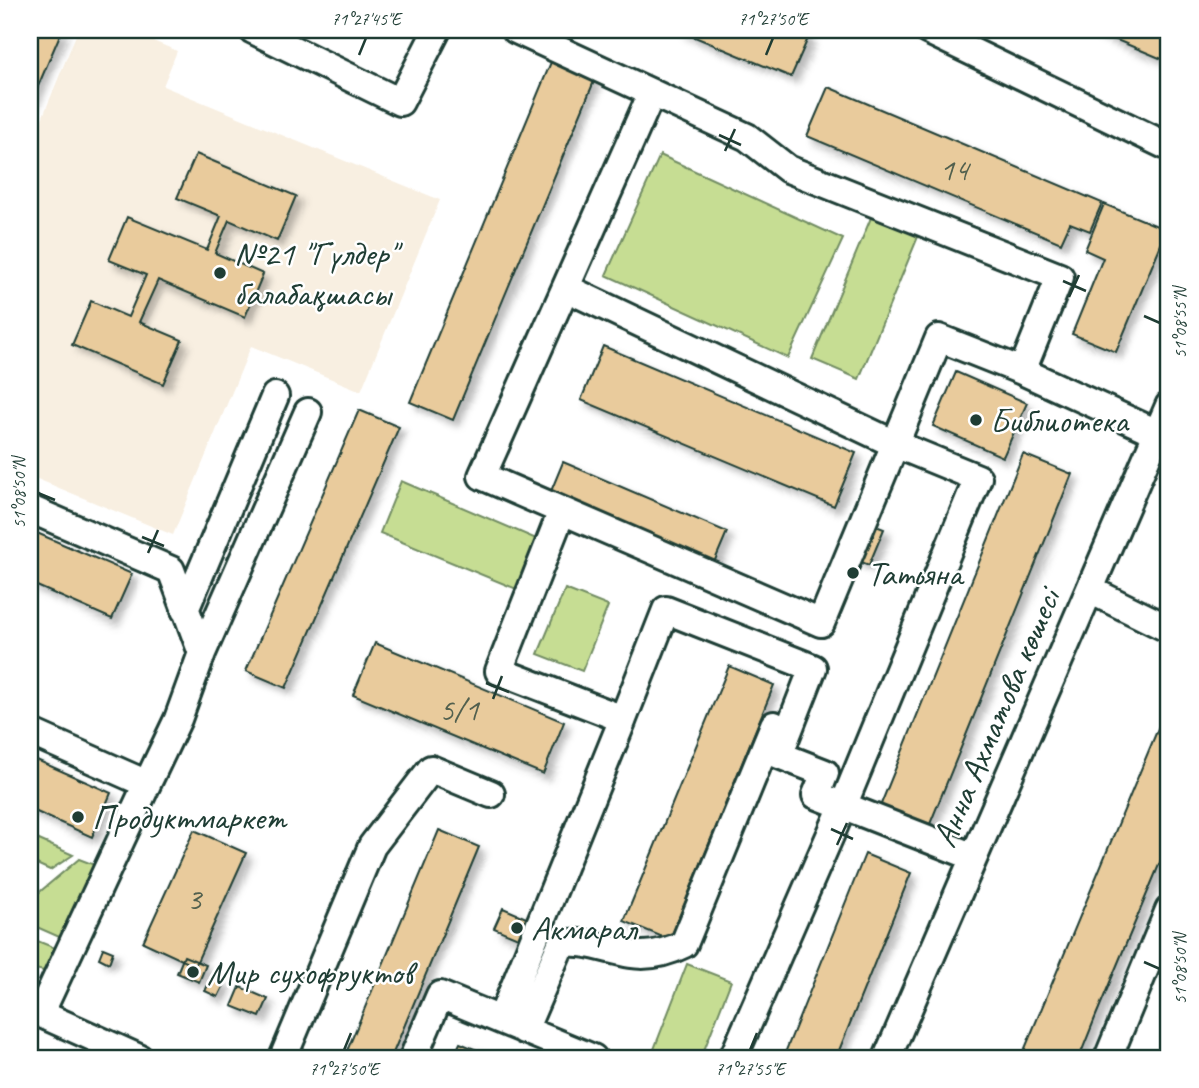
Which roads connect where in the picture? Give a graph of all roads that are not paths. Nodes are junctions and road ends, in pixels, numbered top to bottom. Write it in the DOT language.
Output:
graph roads {
  1 [pos="253,30"];
  2 [pos="437,30"];
  3 [pos="516,30"];
  4 [pos="927,30"];
  5 [pos="652,93"];
  6 [pos="1169,147"];
  7 [pos="566,288"];
  8 [pos="1022,371"];
  9 [pos="275,396"];
  10 [pos="1169,406"];
  11 [pos="308,412"];
  12 [pos="1157,433"];
  13 [pos="895,444"];
  14 [pos="30,509"];
  15 [pos="562,511"];
  16 [pos="1090,590"];
  17 [pos="185,610"];
  18 [pos="1169,629"];
  19 [pos="202,653"];
  20 [pos="800,662"];
  21 [pos="623,719"];
  22 [pos="30,732"];
  23 [pos="147,784"];
  24 [pos="491,793"];
  25 [pos="843,806"];
  26 [pos="974,857"];
  27 [pos="1169,910"];
  28 [pos="35,1012"];
  29 [pos="513,1025"];
  30 [pos="139,1058"];
  31 [pos="283,1058"];
  32 [pos="413,1058"];
  33 [pos="593,1058"];
  34 [pos="733,1058"];
  35 [pos="887,1058"];
  36 [pos="1108,1058"];
  1 -- 2 [label="street"];
  3 -- 5 [label="street"];
  4 -- 6 [label="street"];
  5 -- 7 [label="street"];
  5 -- 8 [label="street"];
  7 -- 13 [label="street"];
  7 -- 15 [label="street"];
  8 -- 12 [label="street"];
  8 -- 13 [label="street"];
  9 -- 17 [label="street"];
  10 -- 12 [label="street, Анна Ахматова көшесі"];
  11 -- 19 [label="street"];
  12 -- 16 [label="street, Анна Ахматова көшесі"];
  13 -- 15 [label="street"];
  13 -- 25 [label="street"];
  14 -- 17 [label="street"];
  15 -- 21 [label="street"];
  16 -- 18 [label="street"];
  16 -- 26 [label="street, Анна Ахматова көшесі"];
  17 -- 19 [label="street"];
  19 -- 23 [label="street"];
  20 -- 21 [label="street"];
  20 -- 25 [label="street"];
  20 -- 29 [label="street"];
  21 -- 29 [label="street"];
  22 -- 23 [label="street"];
  23 -- 28 [label="street"];
  24 -- 31 [label="street"];
  25 -- 26 [label="street"];
  25 -- 34 [label="street"];
  26 -- 35 [label="street, Анна Ахматова көшесі"];
  27 -- 36 [label="street"];
  28 -- 30 [label="street"];
  29 -- 32 [label="street"];
  29 -- 33 [label="street"];
}
